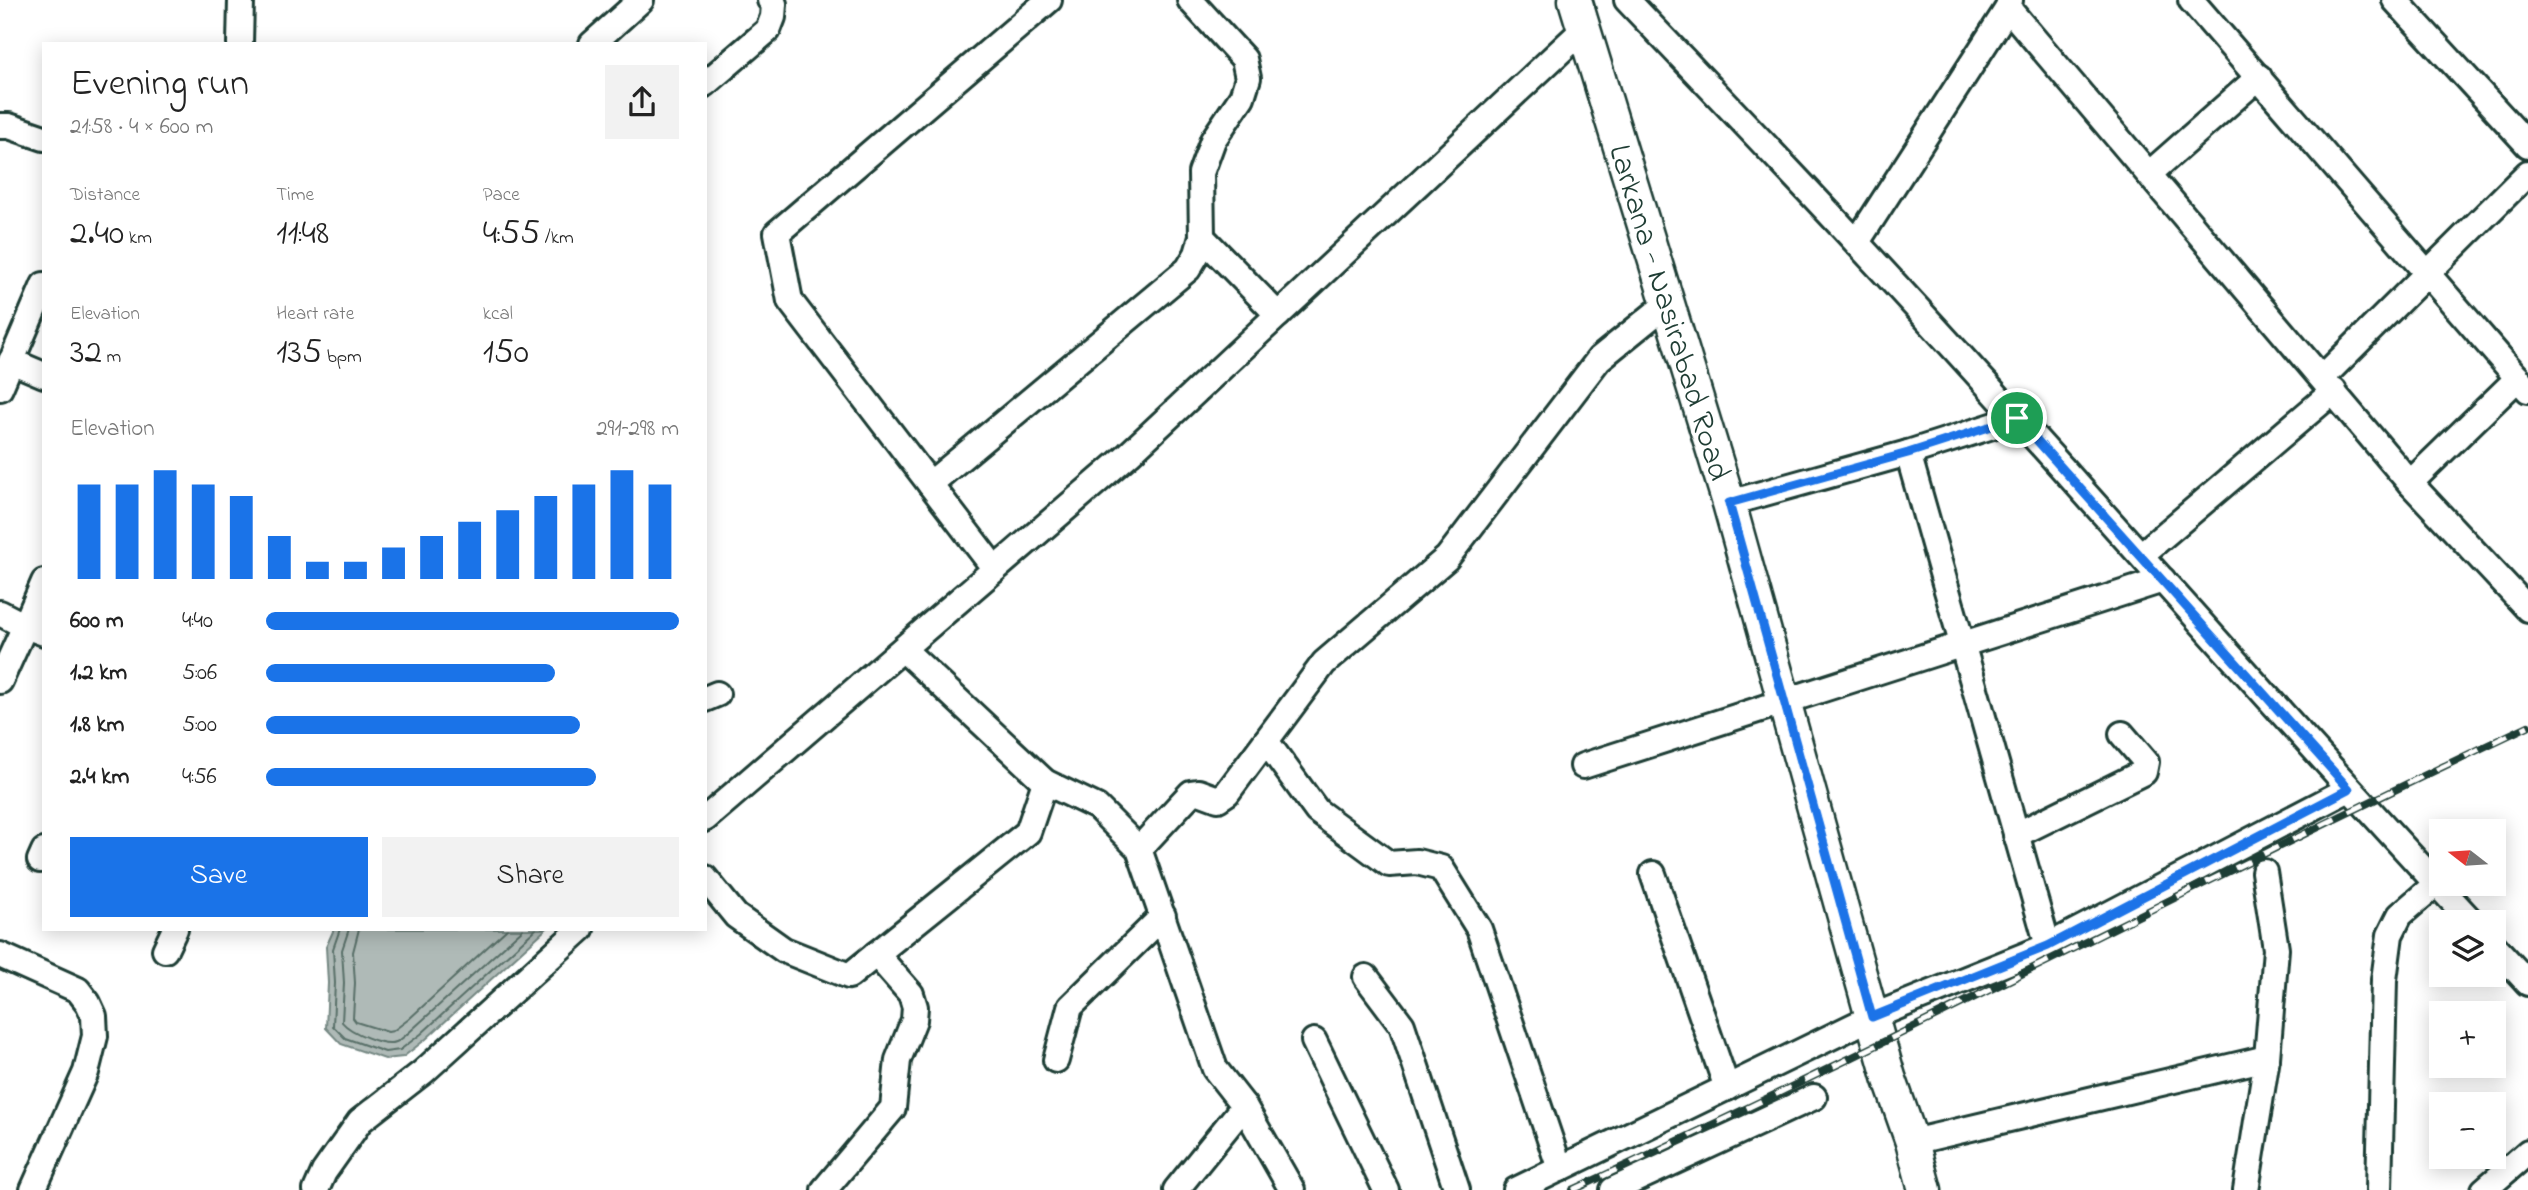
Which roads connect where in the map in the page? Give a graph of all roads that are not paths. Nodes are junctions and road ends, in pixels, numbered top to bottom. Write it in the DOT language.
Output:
graph roads {
  1 [pos="241,0"];
  2 [pos="641,0"];
  3 [pos="770,0"];
  4 [pos="1049,0"];
  5 [pos="1190,0"];
  6 [pos="1628,0"];
  7 [pos="2400,2"];
  8 [pos="2009,4"];
  9 [pos="2205,4"];
  10 [pos="1580,14"];
  11 [pos="240,42"];
  12 [pos="594,42"];
  13 [pos="2259,77"];
  14 [pos="707,81"];
  15 [pos="0,126"];
  16 [pos="42,137"];
  17 [pos="2528,145"];
  18 [pos="2528,173"];
  19 [pos="2149,174"];
  20 [pos="1202,237"];
  21 [pos="1857,242"];
  22 [pos="2428,273"];
  23 [pos="42,290"];
  24 [pos="1668,303"];
  25 [pos="1278,314"];
  26 [pos="11,361"];
  27 [pos="42,374"];
  28 [pos="2523,384"];
  29 [pos="2328,385"];
  30 [pos="0,387"];
  31 [pos="2017,418"];
  32 [pos="1908,453"];
  33 [pos="2410,483"];
  34 [pos="930,484"];
  35 [pos="1729,503"];
  36 [pos="2141,555"];
  37 [pos="995,569"];
  38 [pos="2163,580"];
  39 [pos="42,592"];
  40 [pos="2528,609"];
  41 [pos="0,613"];
  42 [pos="35,629"];
  43 [pos="1962,644"];
  44 [pos="903,649"];
  45 [pos="0,681"];
  46 [pos="1784,702"];
  47 [pos="2122,734"];
  48 [pos="1266,741"];
  49 [pos="1583,766"];
  50 [pos="1045,782"];
  51 [pos="2349,789"];
  52 [pos="707,817"];
  53 [pos="2016,835"];
  54 [pos="1139,849"];
  55 [pos="2264,872"];
  56 [pos="1653,874"];
  57 [pos="2429,876"];
  58 [pos="707,880"];
  59 [pos="2429,890"];
  60 [pos="2447,896"];
  61 [pos="2461,910"];
  62 [pos="1163,916"];
  63 [pos="580,931"];
  64 [pos="2048,946"];
  65 [pos="876,954"];
  66 [pos="0,955"];
  67 [pos="2506,959"];
  68 [pos="1366,977"];
  69 [pos="2528,983"];
  70 [pos="1872,1017"];
  71 [pos="1314,1041"];
  72 [pos="2267,1058"];
  73 [pos="1056,1060"];
  74 [pos="1727,1087"];
  75 [pos="1814,1097"];
  76 [pos="1244,1106"];
  77 [pos="1913,1142"];
  78 [pos="2528,1152"];
  79 [pos="1560,1169"];
  80 [pos="33,1190"];
  81 [pos="316,1190"];
  82 [pos="824,1190"];
  83 [pos="1176,1190"];
  84 [pos="1292,1190"];
  85 [pos="1386,1190"];
  86 [pos="1457,1190"];
  87 [pos="1516,1190"];
  88 [pos="1612,1190"];
  89 [pos="1925,1190"];
  90 [pos="2246,1190"];
  91 [pos="2379,1190"];
  92 [pos="2484,1190"];
  1 -- 11 [label="street"];
  2 -- 12 [label="street"];
  3 -- 14 [label="street"];
  4 -- 34 [label="street"];
  5 -- 20 [label="street"];
  6 -- 21 [label="street"];
  7 -- 17 [label="street"];
  8 -- 19 [label="street"];
  8 -- 21 [label="street"];
  9 -- 13 [label="street"];
  10 -- 24 [label="main road, Larkana - Nasirabad Road"];
  10 -- 25 [label="street"];
  13 -- 19 [label="street"];
  13 -- 22 [label="street"];
  15 -- 16 [label="street"];
  18 -- 22 [label="street"];
  19 -- 29 [label="street"];
  20 -- 25 [label="street"];
  20 -- 34 [label="street"];
  21 -- 31 [label="street"];
  22 -- 28 [label="street"];
  22 -- 29 [label="street"];
  23 -- 26 [label="street"];
  24 -- 35 [label="main road, Larkana - Nasirabad Road"];
  24 -- 48 [label="street"];
  25 -- 37 [label="street"];
  26 -- 27 [label="street"];
  26 -- 30 [label="street"];
  28 -- 33 [label="street"];
  29 -- 33 [label="street"];
  29 -- 36 [label="street"];
  31 -- 32 [label="street"];
  31 -- 36 [label="street"];
  32 -- 35 [label="street"];
  32 -- 43 [label="street"];
  33 -- 40 [label="street"];
  34 -- 37 [label="street"];
  35 -- 46 [label="main road, Larkana - Nasirabad Road"];
  36 -- 38 [label="street"];
  37 -- 44 [label="street"];
  38 -- 43 [label="street"];
  38 -- 51 [label="street"];
  39 -- 42 [label="street"];
  41 -- 42 [label="street"];
  42 -- 45 [label="street"];
  43 -- 46 [label="street"];
  43 -- 53 [label="street"];
  44 -- 50 [label="street"];
  44 -- 52 [label="street"];
  46 -- 49 [label="street"];
  46 -- 70 [label="main road, Larkana - Nasirabad Road"];
  47 -- 53 [label="street"];
  48 -- 54 [label="street"];
  48 -- 79 [label="street"];
  50 -- 54 [label="street"];
  50 -- 65 [label="street"];
  51 -- 57 [label="street"];
  51 -- 64 [label="street"];
  53 -- 64 [label="street"];
  54 -- 62 [label="street"];
  55 -- 72 [label="street"];
  56 -- 74 [label="street"];
  58 -- 65 [label="street"];
  59 -- 91 [label="street"];
  60 -- 61 [label="street"];
  62 -- 73 [label="street"];
  62 -- 76 [label="street"];
  63 -- 81 [label="street"];
  64 -- 70 [label="street"];
  65 -- 82 [label="street"];
  66 -- 80 [label="street"];
  67 -- 69 [label="street"];
  68 -- 86 [label="street"];
  70 -- 74 [label="street"];
  70 -- 77 [label="main road, Larkana - Nasirabad Road"];
  71 -- 85 [label="street"];
  72 -- 77 [label="street"];
  72 -- 90 [label="street"];
  74 -- 79 [label="street"];
  75 -- 88 [label="street"];
  76 -- 83 [label="street"];
  76 -- 84 [label="street"];
  77 -- 89 [label="main road, Larkana - Nasirabad Road"];
  78 -- 92 [label="street"];
  79 -- 87 [label="street"];
}
